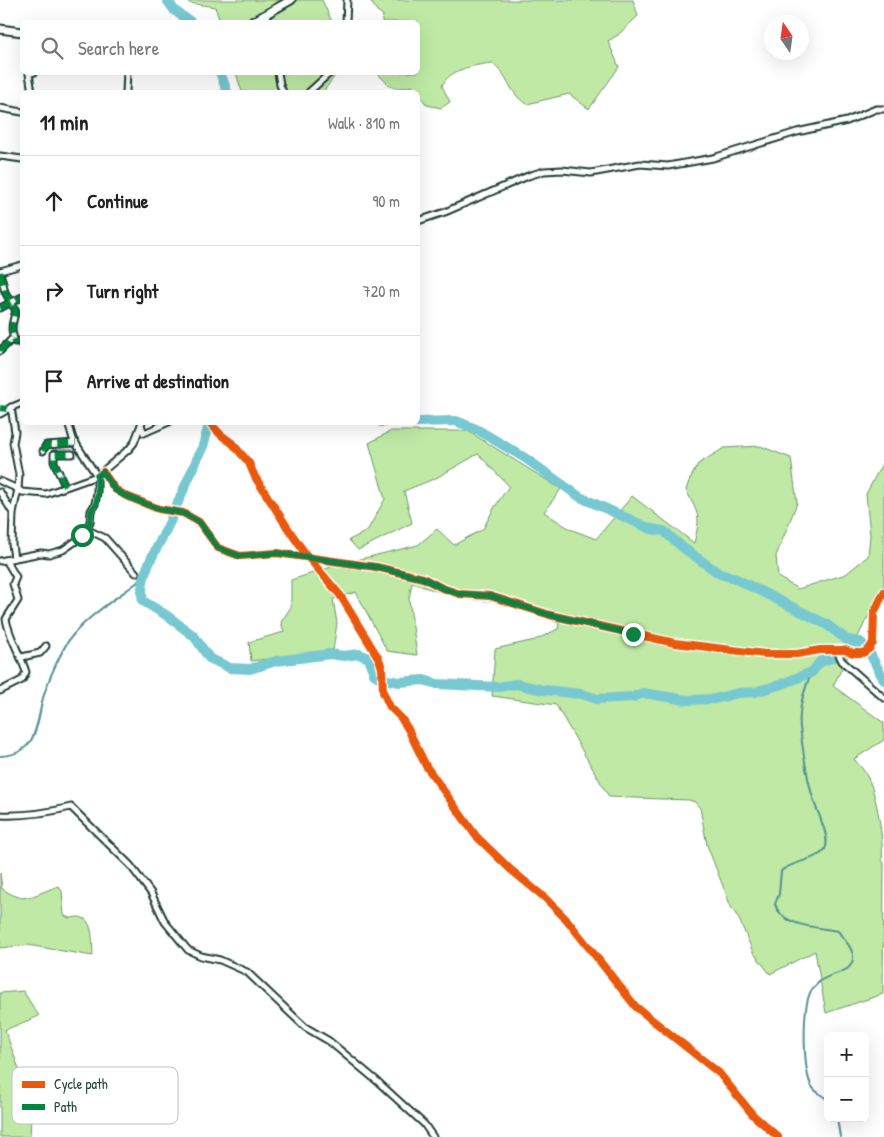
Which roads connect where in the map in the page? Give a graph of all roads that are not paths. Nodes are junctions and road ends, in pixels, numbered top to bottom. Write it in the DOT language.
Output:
graph roads {
  1 [pos="291,0"];
  2 [pos="348,0"];
  3 [pos="266,14"];
  4 [pos="256,20"];
  5 [pos="268,20"];
  6 [pos="346,20"];
  7 [pos="0,30"];
  8 [pos="20,32"];
  9 [pos="29,75"];
  10 [pos="126,75"];
  11 [pos="278,75"];
  12 [pos="328,75"];
  13 [pos="32,90"];
  14 [pos="126,90"];
  15 [pos="282,90"];
  16 [pos="311,90"];
  17 [pos="0,108"];
  18 [pos="884,109"];
  19 [pos="20,112"];
  20 [pos="0,156"];
  21 [pos="20,160"];
  22 [pos="420,219"];
  23 [pos="20,266"];
  24 [pos="0,272"];
  25 [pos="20,298"];
  26 [pos="12,302"];
  27 [pos="0,308"];
  28 [pos="19,341"];
  29 [pos="0,351"];
  30 [pos="20,404"];
  31 [pos="0,408"];
  32 [pos="9,408"];
  33 [pos="0,414"];
  34 [pos="69,425"];
  35 [pos="141,425"];
  36 [pos="142,425"];
  37 [pos="162,425"];
  38 [pos="212,425"];
  39 [pos="76,443"];
  40 [pos="43,450"];
  41 [pos="72,454"];
  42 [pos="103,472"];
  43 [pos="97,476"];
  44 [pos="0,481"];
  45 [pos="65,486"];
  46 [pos="18,489"];
  47 [pos="0,492"];
  48 [pos="12,513"];
  49 [pos="86,529"];
  50 [pos="307,556"];
  51 [pos="14,558"];
  52 [pos="3,560"];
  53 [pos="136,573"];
  54 [pos="884,592"];
  55 [pos="46,646"];
  56 [pos="837,651"];
  57 [pos="22,657"];
  58 [pos="0,692"];
  59 [pos="884,698"];
  60 [pos="0,815"];
  61 [pos="433,1137"];
  62 [pos="778,1137"];
  1 -- 3 [label="street"];
  2 -- 6 [label="street"];
  3 -- 4 [label="street"];
  3 -- 5 [label="street"];
  7 -- 8 [label="street"];
  9 -- 13 [label="street"];
  10 -- 14 [label="street"];
  11 -- 15 [label="street"];
  12 -- 16 [label="street"];
  17 -- 19 [label="street"];
  18 -- 22 [label="street"];
  20 -- 21 [label="street"];
  23 -- 24 [label="street"];
  24 -- 26 [label="street"];
  25 -- 26 [label="street"];
  26 -- 27 [label="street"];
  26 -- 28 [label="street"];
  28 -- 29 [label="street"];
  30 -- 32 [label="street"];
  31 -- 32 [label="street"];
  32 -- 33 [label="street"];
  32 -- 46 [label="street"];
  34 -- 39 [label="street"];
  35 -- 42 [label="street"];
  36 -- 37 [label="street"];
  38 -- 50 [label="street"];
  39 -- 40 [label="street"];
  39 -- 43 [label="street"];
  41 -- 45 [label="street"];
  42 -- 43 [label="street"];
  42 -- 50 [label="street"];
  43 -- 45 [label="street"];
  43 -- 49 [label="street"];
  44 -- 46 [label="street"];
  45 -- 46 [label="street"];
  46 -- 48 [label="street"];
  47 -- 48 [label="street"];
  48 -- 51 [label="street"];
  49 -- 51 [label="street"];
  49 -- 53 [label="street"];
  50 -- 56 [label="street"];
  50 -- 62 [label="street"];
  51 -- 52 [label="street"];
  52 -- 57 [label="street"];
  54 -- 56 [label="street"];
  55 -- 57 [label="street"];
  56 -- 59 [label="street"];
  57 -- 58 [label="street"];
  60 -- 61 [label="street"];
}
